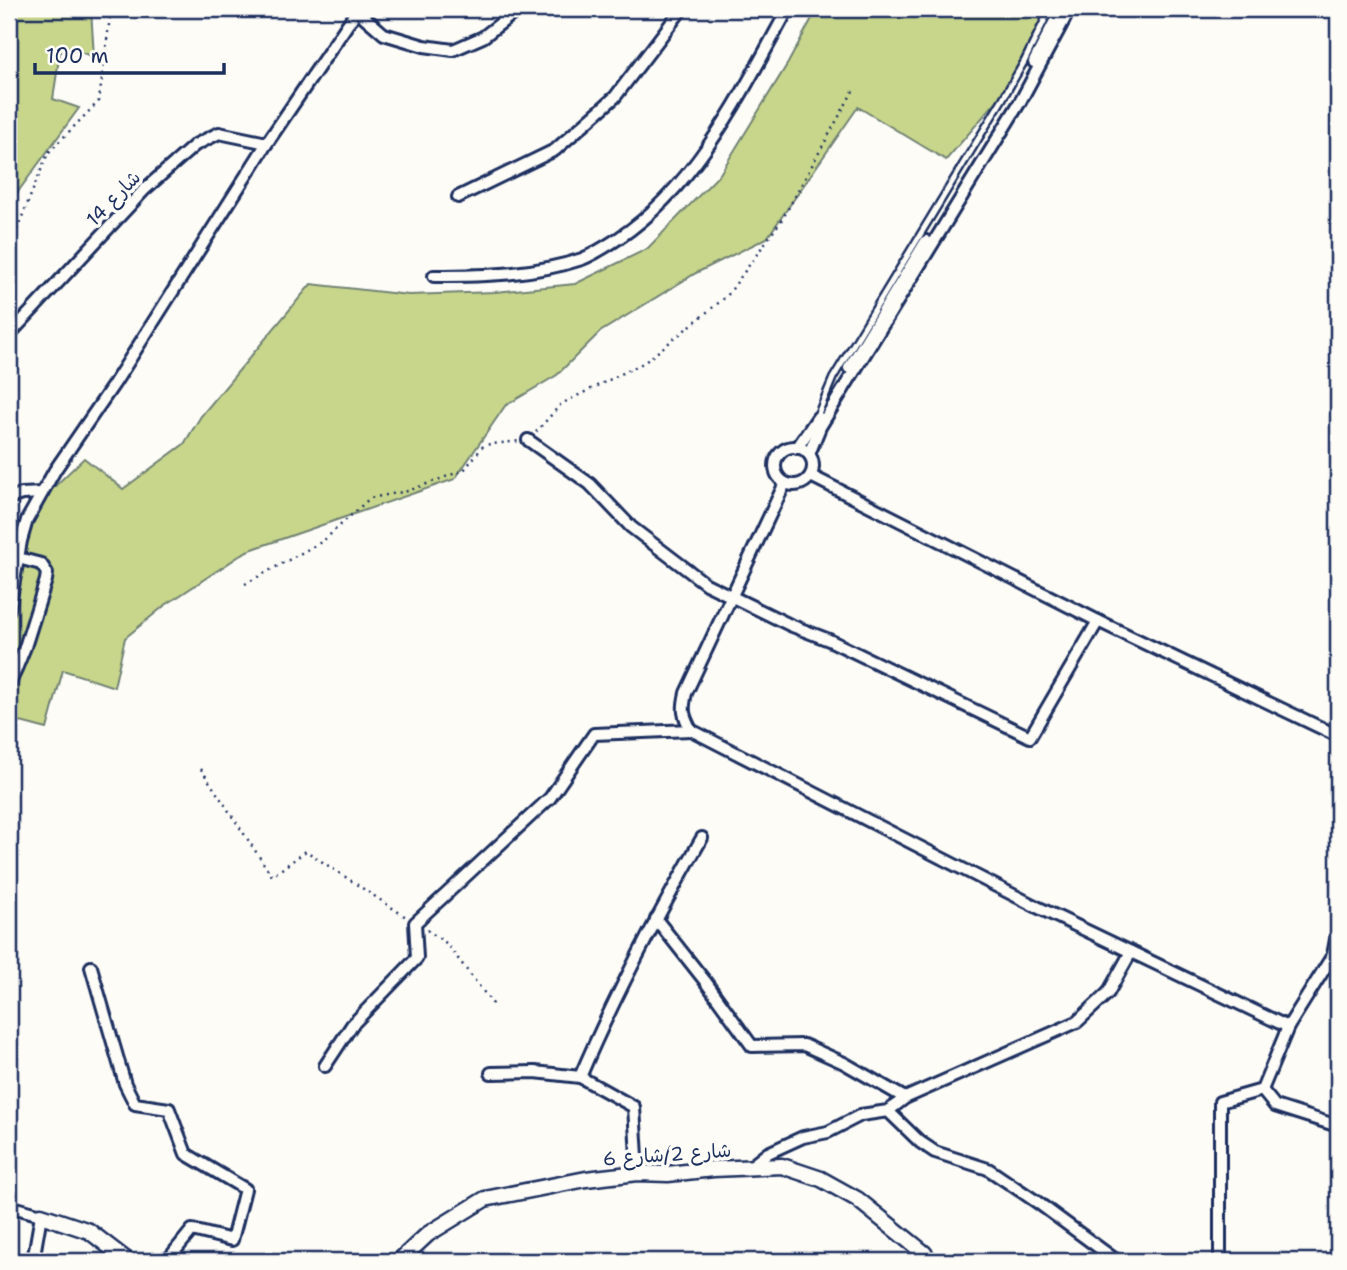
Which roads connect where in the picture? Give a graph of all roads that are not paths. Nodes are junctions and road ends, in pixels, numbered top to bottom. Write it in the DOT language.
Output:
graph roads {
  1 [pos="356,9"];
  2 [pos="519,9"];
  3 [pos="682,9"];
  4 [pos="788,9"];
  5 [pos="1050,9"];
  6 [pos="1061,9"];
  7 [pos="1070,9"];
  8 [pos="267,143"];
  9 [pos="458,197"];
  10 [pos="435,276"];
  11 [pos="9,335"];
  12 [pos="811,428"];
  13 [pos="528,440"];
  14 [pos="797,448"];
  15 [pos="809,454"];
  16 [pos="811,476"];
  17 [pos="785,483"];
  18 [pos="42,493"];
  19 [pos="9,498"];
  20 [pos="18,558"];
  21 [pos="732,597"];
  22 [pos="9,610"];
  23 [pos="1098,621"];
  24 [pos="9,686"];
  25 [pos="691,730"];
  26 [pos="1338,736"];
  27 [pos="702,838"];
  28 [pos="656,919"];
  29 [pos="1338,929"];
  30 [pos="1131,952"];
  31 [pos="91,967"];
  32 [pos="1287,1027"];
  33 [pos="324,1066"];
  34 [pos="491,1073"];
  35 [pos="580,1077"];
  36 [pos="1262,1090"];
  37 [pos="905,1098"];
  38 [pos="888,1111"];
  39 [pos="1338,1126"];
  40 [pos="749,1168"];
  41 [pos="638,1173"];
  42 [pos="9,1206"];
  43 [pos="41,1215"];
  44 [pos="33,1261"];
  45 [pos="128,1261"];
  46 [pos="167,1261"];
  47 [pos="399,1261"];
  48 [pos="930,1261"];
  49 [pos="1117,1261"];
  50 [pos="1220,1261"];
  1 -- 2 [label="street"];
  1 -- 8 [label="street"];
  3 -- 9 [label="street"];
  4 -- 10 [label="street"];
  5 -- 12 [label="lane"];
  6 -- 12 [label="street"];
  7 -- 15 [label="street"];
  8 -- 11 [label="street, شارع 14"];
  8 -- 18 [label="street"];
  12 -- 14 [label="street"];
  13 -- 21 [label="street"];
  14 -- 15 [label="street"];
  14 -- 17 [label="street"];
  15 -- 16 [label="street"];
  16 -- 17 [label="street"];
  16 -- 23 [label="street"];
  17 -- 21 [label="street"];
  18 -- 19 [label="street"];
  18 -- 20 [label="street"];
  20 -- 22 [label="street"];
  20 -- 24 [label="street"];
  21 -- 23 [label="street"];
  21 -- 25 [label="street"];
  23 -- 26 [label="street"];
  25 -- 30 [label="street"];
  25 -- 33 [label="street"];
  27 -- 28 [label="street"];
  28 -- 35 [label="street"];
  28 -- 37 [label="street"];
  29 -- 32 [label="street"];
  30 -- 32 [label="street"];
  30 -- 37 [label="street"];
  31 -- 46 [label="street"];
  32 -- 36 [label="street"];
  34 -- 35 [label="street"];
  35 -- 41 [label="street"];
  36 -- 39 [label="street"];
  36 -- 50 [label="street"];
  37 -- 38 [label="street"];
  38 -- 40 [label="street"];
  38 -- 49 [label="street"];
  40 -- 41 [label="street, شارع 2/شارع 6"];
  40 -- 48 [label="street, شارع 2/شارع 6"];
  41 -- 47 [label="street, شارع 2/شارع 6"];
  42 -- 43 [label="street"];
  43 -- 44 [label="street"];
  43 -- 45 [label="street"];
}
